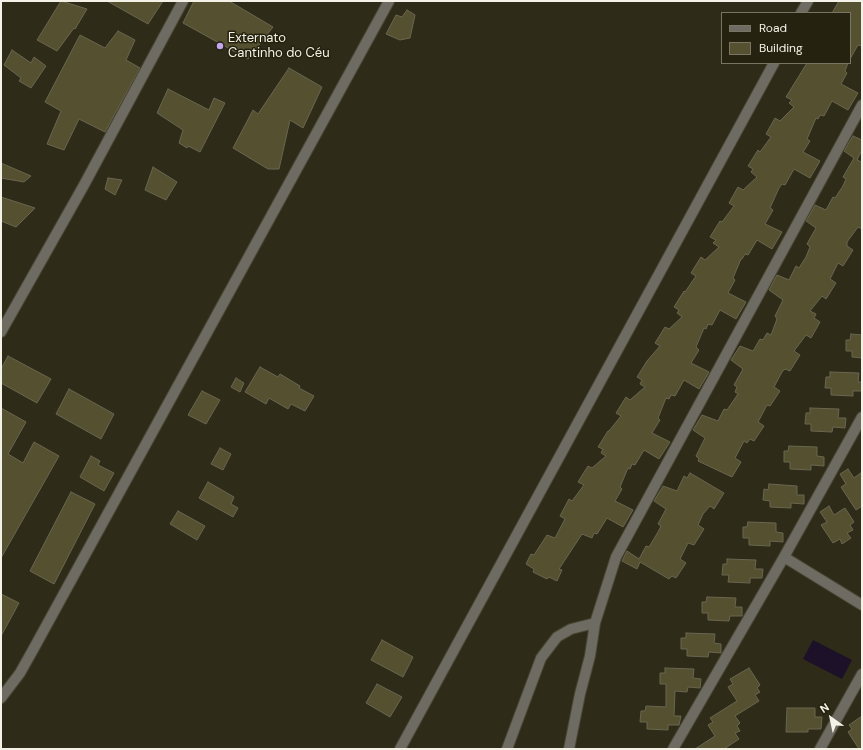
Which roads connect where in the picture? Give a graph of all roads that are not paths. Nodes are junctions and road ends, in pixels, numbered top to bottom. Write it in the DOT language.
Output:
graph roads {
  1 [pos="183,1"];
  2 [pos="389,1"];
  3 [pos="808,1"];
  4 [pos="802,12"];
  5 [pos="773,64"];
  6 [pos="862,105"];
  7 [pos="1,332"];
  8 [pos="862,417"];
  9 [pos="784,557"];
  10 [pos="862,605"];
  11 [pos="595,623"];
  12 [pos="862,674"];
  13 [pos="1,698"];
  14 [pos="400,749"];
  15 [pos="507,749"];
  16 [pos="569,749"];
  17 [pos="673,749"];
  18 [pos="820,749"];
  1 -- 7 [label="street"];
  2 -- 13 [label="street"];
  3 -- 4 [label="street"];
  5 -- 14 [label="street"];
  6 -- 11 [label="street"];
  8 -- 9 [label="street"];
  9 -- 10 [label="street"];
  9 -- 17 [label="street"];
  11 -- 15 [label="street"];
  11 -- 16 [label="street"];
  12 -- 18 [label="street"];
}
